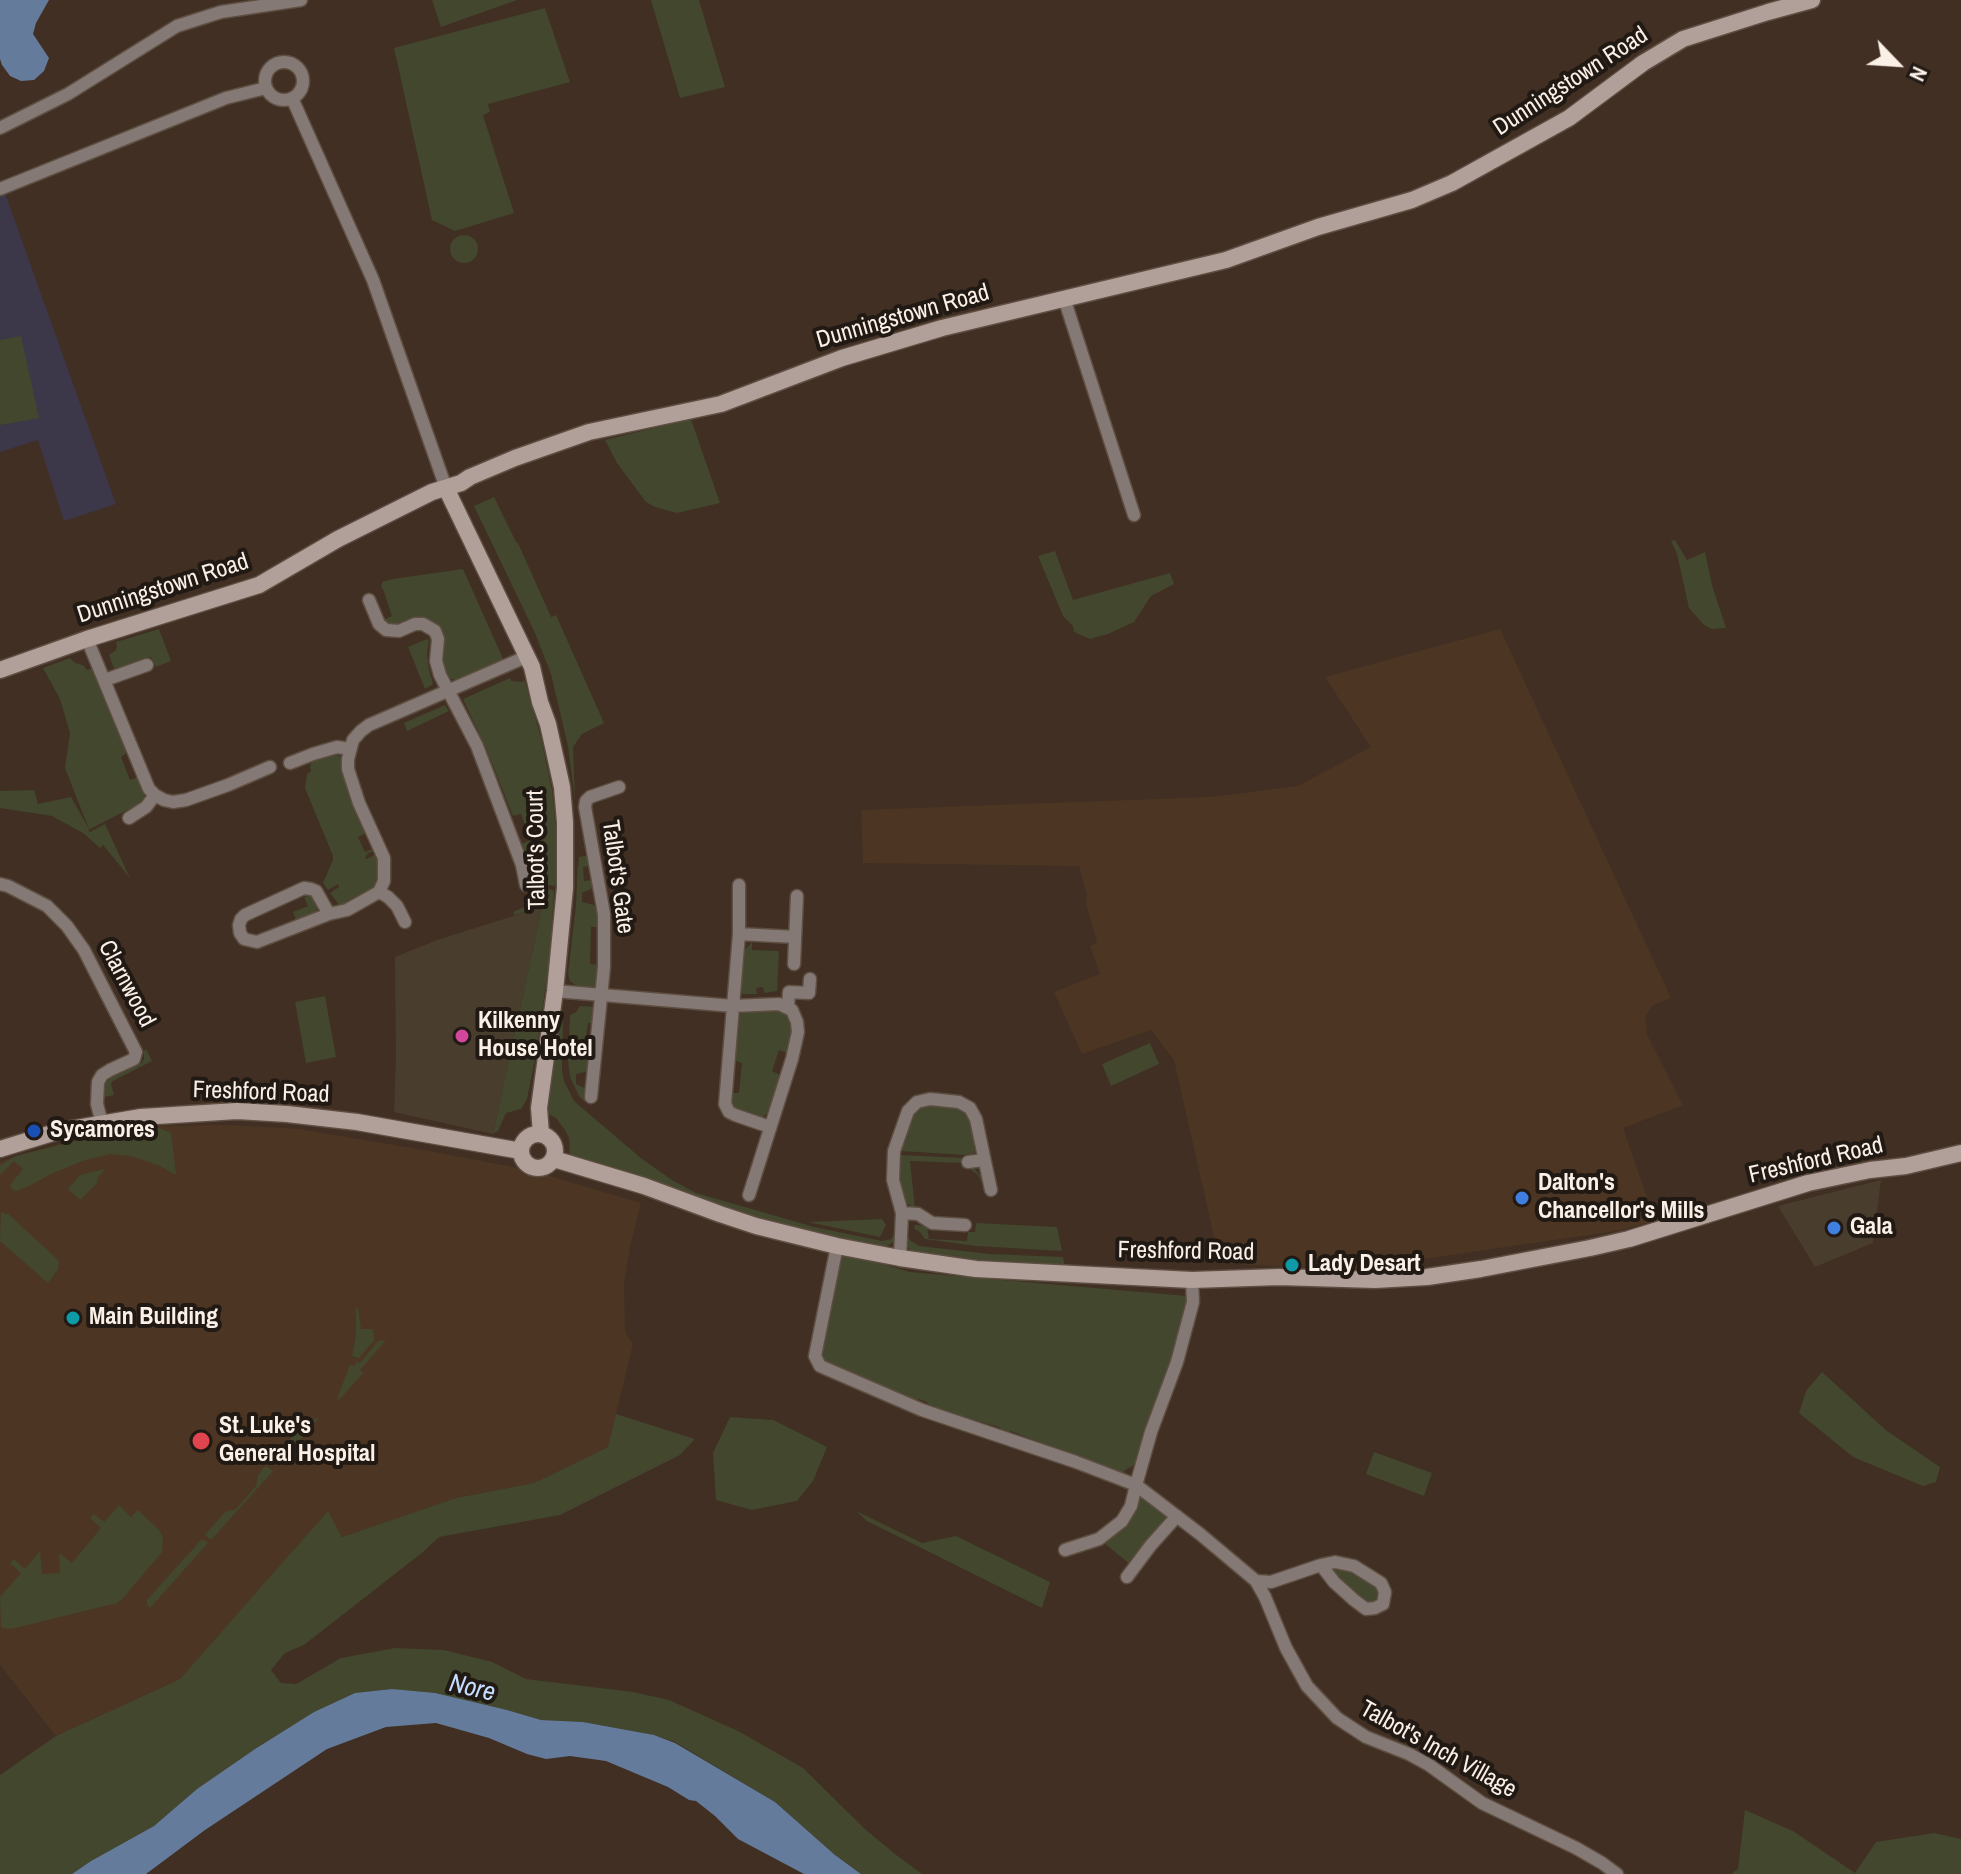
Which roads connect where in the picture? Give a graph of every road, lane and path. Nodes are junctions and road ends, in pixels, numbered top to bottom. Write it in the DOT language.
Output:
graph roads {
  1 [pos="301,0"];
  2 [pos="1812,0"];
  3 [pos="266,3"];
  4 [pos="266,88"];
  5 [pos="292,98"];
  6 [pos="0,128"];
  7 [pos="0,189"];
  8 [pos="1064,298"];
  9 [pos="446,488"];
  10 [pos="1134,515"];
  11 [pos="369,600"];
  12 [pos="87,639"];
  13 [pos="528,656"];
  14 [pos="147,665"];
  15 [pos="0,670"];
  16 [pos="105,680"];
  17 [pos="448,689"];
  18 [pos="350,749"];
  19 [pos="297,763"];
  20 [pos="270,767"];
  21 [pos="619,787"];
  22 [pos="155,795"];
  23 [pos="129,818"];
  24 [pos="0,884"];
  25 [pos="526,885"];
  26 [pos="739,885"];
  27 [pos="379,892"];
  28 [pos="797,896"];
  29 [pos="329,914"];
  30 [pos="405,922"];
  31 [pos="739,934"];
  32 [pos="795,937"];
  33 [pos="794,964"];
  34 [pos="810,979"];
  35 [pos="555,991"];
  36 [pos="602,996"];
  37 [pos="733,1006"];
  38 [pos="788,1007"];
  39 [pos="591,1097"];
  40 [pos="102,1124"];
  41 [pos="770,1127"];
  42 [pos="541,1134"];
  43 [pos="0,1149"];
  44 [pos="521,1151"];
  45 [pos="1961,1153"];
  46 [pos="554,1159"];
  47 [pos="984,1160"];
  48 [pos="968,1162"];
  49 [pos="991,1190"];
  50 [pos="749,1195"];
  51 [pos="902,1213"];
  52 [pos="965,1225"];
  53 [pos="837,1246"];
  54 [pos="900,1258"];
  55 [pos="1192,1280"];
  56 [pos="1136,1485"];
  57 [pos="1177,1516"];
  58 [pos="1065,1550"];
  59 [pos="1321,1565"];
  60 [pos="1127,1577"];
  61 [pos="1256,1581"];
  62 [pos="1617,1874"];
  1 -- 3 [label="street"];
  2 -- 8 [label="street, Dunningstown Road"];
  3 -- 6 [label="street"];
  4 -- 5 [label="street"];
  4 -- 5 [label="street"];
  4 -- 7 [label="street"];
  5 -- 9 [label="street"];
  8 -- 9 [label="street, Dunningstown Road"];
  8 -- 10 [label="street"];
  9 -- 12 [label="street, Dunningstown Road"];
  9 -- 13 [label="street, Talbot's Court"];
  11 -- 17 [label="street, Talbot's Court"];
  12 -- 15 [label="street, Dunningstown Road"];
  12 -- 16 [label="street"];
  13 -- 17 [label="street"];
  13 -- 35 [label="street, Talbot's Court"];
  14 -- 16 [label="street"];
  16 -- 22 [label="street"];
  17 -- 18 [label="street"];
  17 -- 25 [label="street, Talbot's Court"];
  18 -- 19 [label="street"];
  18 -- 27 [label="street"];
  20 -- 22 [label="street"];
  21 -- 36 [label="street, Talbot's Gate"];
  22 -- 23 [label="street"];
  24 -- 40 [label="street, Clarnwood"];
  26 -- 31 [label="street"];
  27 -- 29 [label="street"];
  27 -- 30 [label="street"];
  28 -- 32 [label="street"];
  29 -- 29 [label="street"];
  31 -- 32 [label="street"];
  31 -- 37 [label="street"];
  32 -- 33 [label="street"];
  34 -- 38 [label="street"];
  35 -- 36 [label="street"];
  35 -- 42 [label="street, Talbot's Court"];
  36 -- 37 [label="street"];
  36 -- 39 [label="street, Talbot's Gate"];
  37 -- 38 [label="street"];
  37 -- 41 [label="street"];
  38 -- 41 [label="street"];
  40 -- 43 [label="street, Freshford Road"];
  40 -- 44 [label="street, Freshford Road"];
  41 -- 50 [label="street"];
  42 -- 44 [label="street"];
  42 -- 46 [label="street"];
  44 -- 46 [label="street, Freshford Road"];
  45 -- 55 [label="street, Freshford Road"];
  46 -- 53 [label="street, Freshford Road"];
  47 -- 48 [label="street"];
  47 -- 49 [label="street"];
  47 -- 51 [label="street"];
  51 -- 52 [label="street"];
  51 -- 54 [label="street"];
  53 -- 54 [label="street, Freshford Road"];
  53 -- 56 [label="street, Talbot's Inch Village"];
  54 -- 55 [label="street, Freshford Road"];
  55 -- 56 [label="street"];
  56 -- 57 [label="street, Talbot's Inch Village"];
  56 -- 58 [label="street"];
  57 -- 60 [label="street"];
  57 -- 61 [label="street, Talbot's Inch Village"];
  59 -- 59 [label="street"];
  59 -- 61 [label="street"];
  61 -- 62 [label="street, Talbot's Inch Village"];
}
